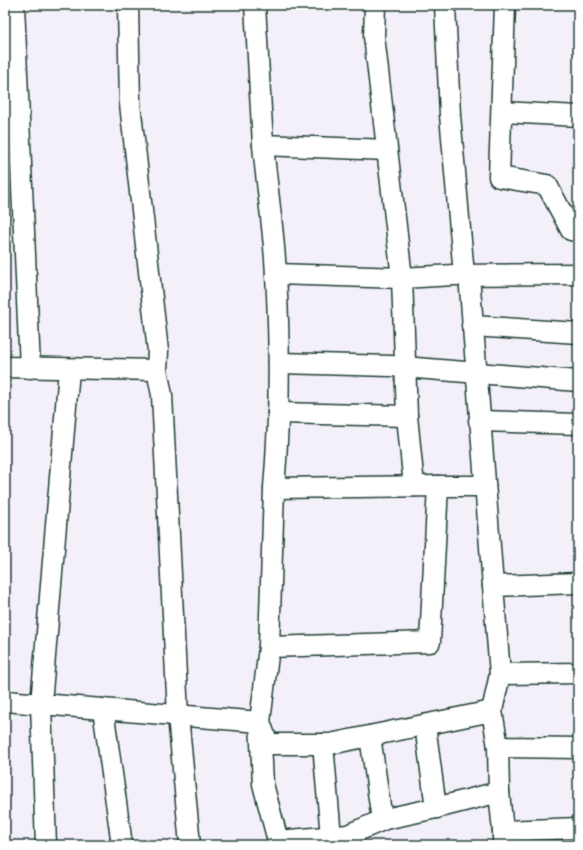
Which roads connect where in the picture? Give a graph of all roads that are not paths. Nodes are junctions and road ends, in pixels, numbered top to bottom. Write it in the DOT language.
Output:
graph roads {
  1 [pos="14,5"];
  2 [pos="128,5"];
  3 [pos="255,5"];
  4 [pos="375,5"];
  5 [pos="445,5"];
  6 [pos="505,5"];
  7 [pos="502,112"];
  8 [pos="578,116"];
  9 [pos="263,145"];
  10 [pos="387,150"];
  11 [pos="578,231"];
  12 [pos="276,274"];
  13 [pos="578,274"];
  14 [pos="466,275"];
  15 [pos="402,278"];
  16 [pos="472,326"];
  17 [pos="578,333"];
  18 [pos="279,363"];
  19 [pos="5,367"];
  20 [pos="30,368"];
  21 [pos="405,368"];
  22 [pos="69,370"];
  23 [pos="157,370"];
  24 [pos="476,373"];
  25 [pos="578,381"];
  26 [pos="278,413"];
  27 [pos="407,416"];
  28 [pos="479,421"];
  29 [pos="578,424"];
  30 [pos="414,486"];
  31 [pos="438,486"];
  32 [pos="485,486"];
  33 [pos="274,488"];
  34 [pos="578,583"];
  35 [pos="493,586"];
  36 [pos="269,647"];
  37 [pos="578,673"];
  38 [pos="500,674"];
  39 [pos="5,701"];
  40 [pos="41,704"];
  41 [pos="103,709"];
  42 [pos="492,711"];
  43 [pos="178,715"];
  44 [pos="260,722"];
  45 [pos="425,725"];
  46 [pos="370,736"];
  47 [pos="323,744"];
  48 [pos="498,747"];
  49 [pos="578,748"];
  50 [pos="499,792"];
  51 [pos="436,808"];
  52 [pos="382,820"];
  53 [pos="578,828"];
  54 [pos="331,837"];
  55 [pos="503,838"];
  56 [pos="278,843"];
  57 [pos="46,845"];
  58 [pos="122,845"];
  59 [pos="190,845"];
  1 -- 20 [label="street"];
  2 -- 23 [label="street"];
  3 -- 9 [label="street"];
  4 -- 10 [label="street"];
  5 -- 14 [label="street"];
  6 -- 7 [label="street"];
  7 -- 8 [label="street"];
  7 -- 11 [label="street"];
  9 -- 10 [label="street"];
  9 -- 12 [label="street"];
  10 -- 15 [label="street"];
  12 -- 15 [label="street"];
  12 -- 18 [label="street"];
  13 -- 14 [label="street"];
  14 -- 15 [label="street"];
  14 -- 16 [label="street"];
  15 -- 21 [label="street"];
  16 -- 17 [label="street"];
  16 -- 24 [label="street"];
  18 -- 21 [label="street"];
  18 -- 26 [label="street"];
  19 -- 20 [label="street"];
  20 -- 22 [label="street"];
  21 -- 24 [label="street"];
  21 -- 27 [label="street"];
  22 -- 23 [label="street"];
  22 -- 40 [label="street"];
  23 -- 43 [label="street"];
  24 -- 25 [label="street"];
  24 -- 28 [label="street"];
  26 -- 27 [label="street"];
  26 -- 33 [label="street"];
  27 -- 30 [label="street"];
  28 -- 29 [label="street"];
  28 -- 32 [label="street"];
  30 -- 31 [label="street"];
  30 -- 33 [label="street"];
  31 -- 32 [label="street"];
  31 -- 36 [label="street"];
  32 -- 35 [label="street"];
  33 -- 36 [label="street"];
  34 -- 35 [label="street"];
  35 -- 38 [label="street"];
  36 -- 44 [label="street"];
  37 -- 38 [label="street"];
  38 -- 42 [label="street"];
  39 -- 40 [label="street"];
  40 -- 41 [label="street"];
  40 -- 57 [label="street"];
  41 -- 43 [label="street"];
  41 -- 58 [label="street"];
  42 -- 45 [label="street"];
  42 -- 48 [label="street"];
  43 -- 44 [label="street"];
  43 -- 59 [label="street"];
  44 -- 47 [label="street"];
  44 -- 56 [label="street"];
  45 -- 46 [label="street"];
  45 -- 51 [label="street"];
  46 -- 47 [label="street"];
  46 -- 52 [label="street"];
  47 -- 54 [label="street"];
  48 -- 49 [label="street"];
  48 -- 50 [label="street"];
  50 -- 51 [label="street"];
  50 -- 55 [label="street"];
  51 -- 52 [label="street"];
  52 -- 54 [label="street"];
  53 -- 55 [label="street"];
  54 -- 56 [label="street"];
}
